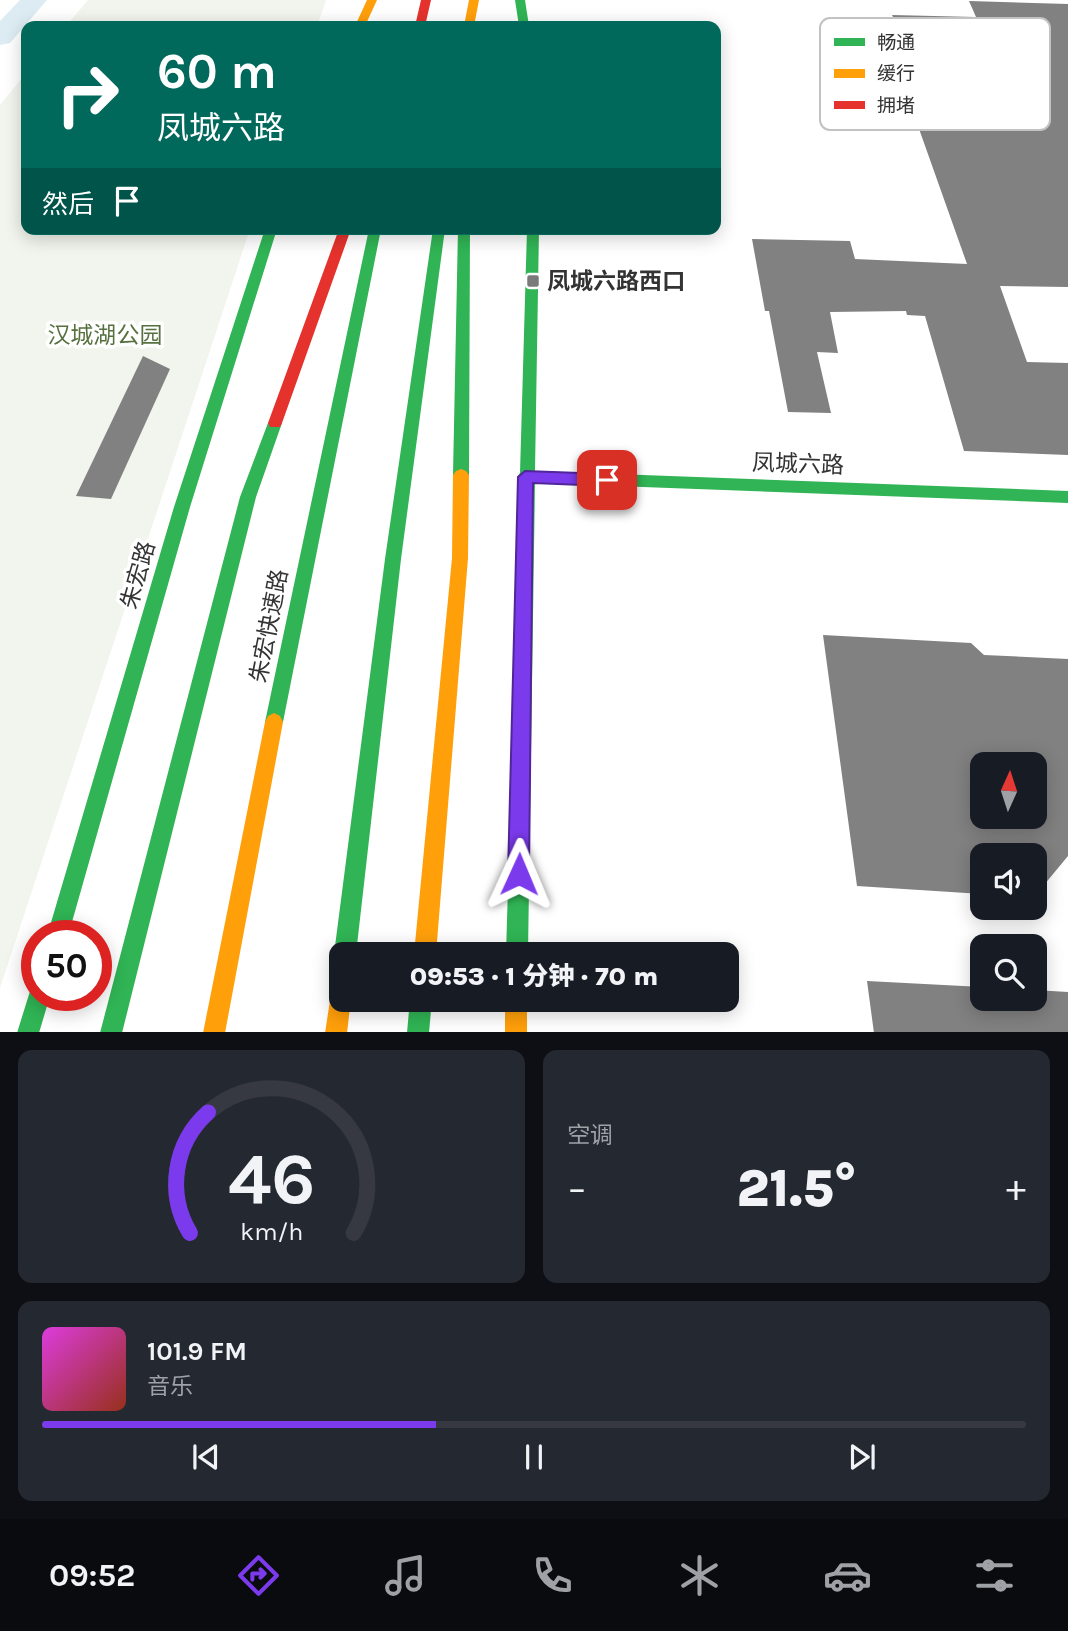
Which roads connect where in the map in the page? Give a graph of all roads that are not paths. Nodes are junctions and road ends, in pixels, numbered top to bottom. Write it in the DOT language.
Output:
graph roads {
  1 [pos="372,0"];
  2 [pos="426,0"];
  3 [pos="474,0"];
  4 [pos="520,0"];
  5 [pos="362,21"];
  6 [pos="421,21"];
  7 [pos="470,21"];
  8 [pos="523,21"];
  9 [pos="269,235"];
  10 [pos="343,235"];
  11 [pos="374,235"];
  12 [pos="438,235"];
  13 [pos="464,235"];
  14 [pos="533,235"];
  15 [pos="525,477"];
  16 [pos="1068,497"];
  17 [pos="62,920"];
  18 [pos="346,942"];
  19 [pos="426,942"];
  20 [pos="517,942"];
  21 [pos="34,1011"];
  22 [pos="338,1012"];
  23 [pos="420,1012"];
  24 [pos="516,1012"];
  25 [pos="28,1032"];
  26 [pos="110,1032"];
  27 [pos="214,1032"];
  28 [pos="336,1032"];
  29 [pos="418,1032"];
  30 [pos="516,1032"];
  1 -- 5 [label="main road"];
  2 -- 6 [label="main road"];
  3 -- 7 [label="main road"];
  4 -- 8 [label="main road"];
  9 -- 17 [label="main road, 朱宏路"];
  10 -- 26 [label="main road"];
  11 -- 27 [label="main road, 朱宏快速路"];
  12 -- 18 [label="main road"];
  13 -- 19 [label="main road"];
  14 -- 15 [label="main road"];
  15 -- 16 [label="main road, 凤城六路"];
  15 -- 20 [label="main road"];
  21 -- 25 [label="main road"];
  22 -- 28 [label="main road"];
  23 -- 29 [label="main road"];
  24 -- 30 [label="main road"];
}
